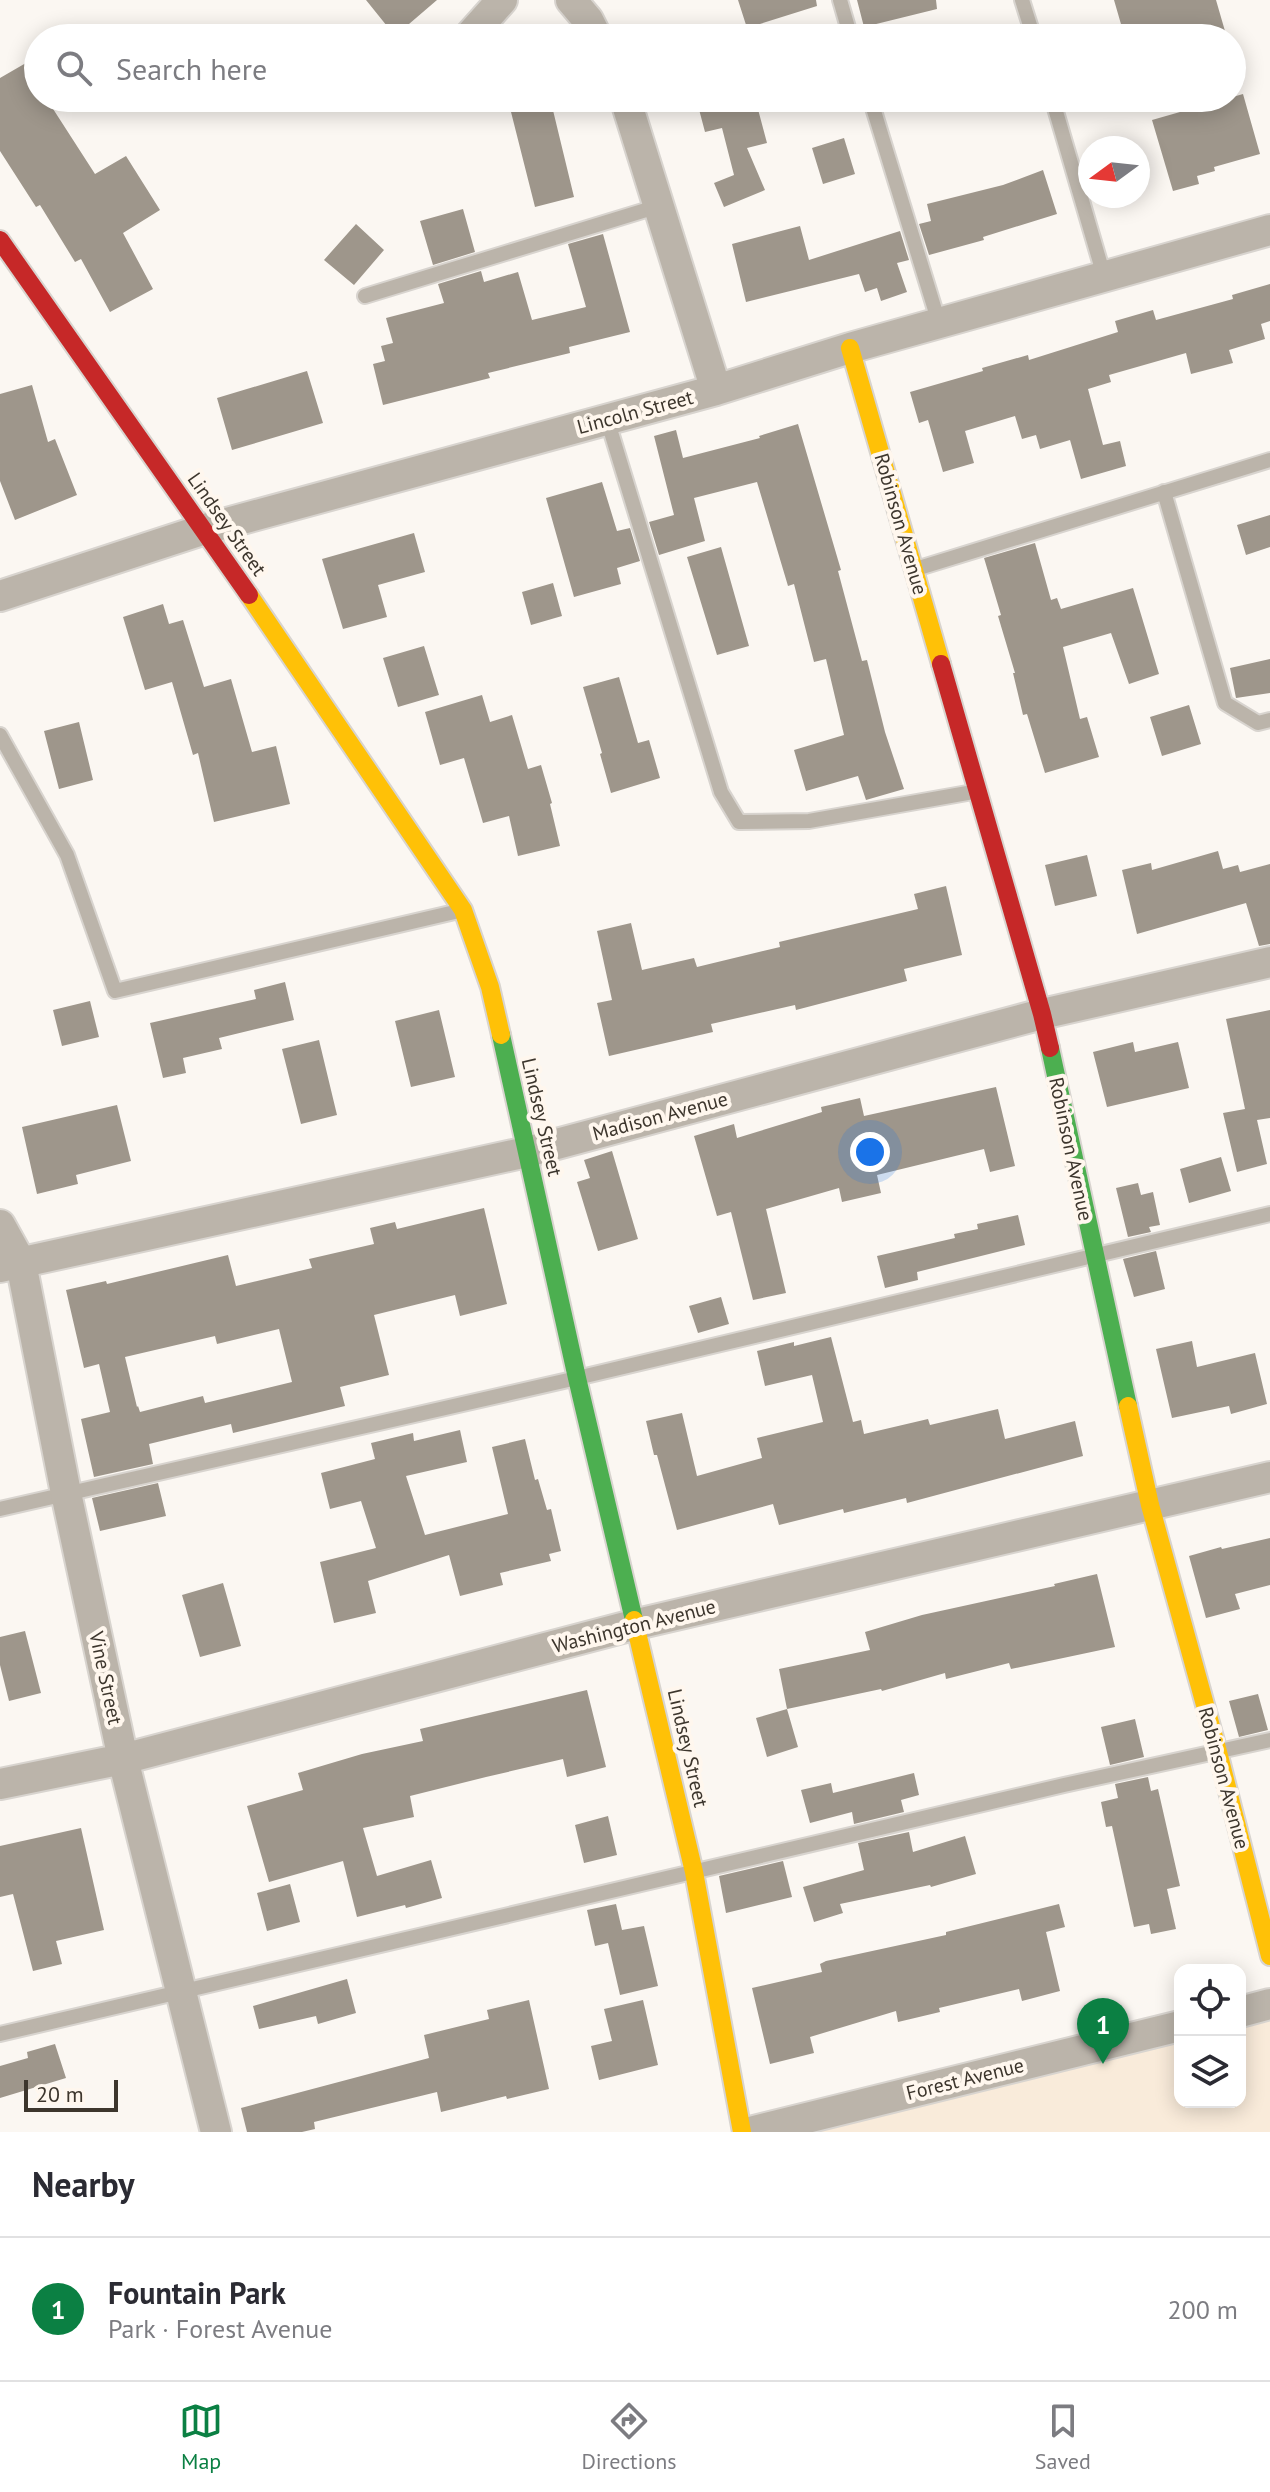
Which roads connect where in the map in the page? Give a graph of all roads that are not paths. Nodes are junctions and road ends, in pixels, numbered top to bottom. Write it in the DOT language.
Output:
graph roads {
  1 [pos="502,0"];
  2 [pos="571,0"];
  3 [pos="840,0"];
  4 [pos="1022,0"];
  5 [pos="481,24"];
  6 [pos="590,24"];
  7 [pos="847,24"];
  8 [pos="1030,24"];
  9 [pos="629,112"];
  10 [pos="874,112"];
  11 [pos="1056,112"];
  12 [pos="659,206"];
  13 [pos="1270,230"];
  14 [pos="0,240"];
  15 [pos="1104,276"];
  16 [pos="365,296"];
  17 [pos="939,323"];
  18 [pos="850,348"];
  19 [pos="716,390"];
  20 [pos="607,419"];
  21 [pos="1270,460"];
  22 [pos="1164,492"];
  23 [pos="205,529"];
  24 [pos="914,569"];
  25 [pos="0,596"];
  26 [pos="1270,720"];
  27 [pos="0,735"];
  28 [pos="978,791"];
  29 [pos="463,910"];
  30 [pos="1270,962"];
  31 [pos="1042,1014"];
  32 [pos="527,1152"];
  33 [pos="1270,1214"];
  34 [pos="0,1225"];
  35 [pos="1095,1256"];
  36 [pos="10,1265"];
  37 [pos="577,1378"];
  38 [pos="1270,1477"];
  39 [pos="66,1493"];
  40 [pos="1150,1505"];
  41 [pos="0,1509"];
  42 [pos="637,1624"];
  43 [pos="1270,1740"];
  44 [pos="1218,1752"];
  45 [pos="123,1759"];
  46 [pos="0,1784"];
  47 [pos="694,1872"];
  48 [pos="1270,1956"];
  49 [pos="181,1992"];
  50 [pos="1270,2004"];
  51 [pos="1246,2010"];
  52 [pos="1174,2027"];
  53 [pos="0,2034"];
  54 [pos="216,2132"];
  55 [pos="742,2132"];
  56 [pos="750,2132"];
  1 -- 5 [label="street"];
  2 -- 6 [label="street"];
  3 -- 7 [label="lane"];
  4 -- 8 [label="lane"];
  9 -- 12 [label="street"];
  10 -- 17 [label="lane"];
  11 -- 15 [label="lane"];
  12 -- 16 [label="lane"];
  12 -- 19 [label="street"];
  13 -- 15 [label="street, Lincoln Street"];
  14 -- 23 [label="street, Lindsey Street"];
  15 -- 17 [label="street, Lincoln Street"];
  17 -- 18 [label="street, Lincoln Street"];
  18 -- 19 [label="street, Lincoln Street"];
  18 -- 24 [label="street, Robinson Avenue"];
  19 -- 20 [label="street, Lincoln Street"];
  20 -- 23 [label="street, Lincoln Street"];
  20 -- 28 [label="lane"];
  21 -- 22 [label="lane"];
  22 -- 24 [label="lane"];
  22 -- 26 [label="lane"];
  23 -- 25 [label="street, Lincoln Street"];
  23 -- 29 [label="street, Lindsey Street"];
  24 -- 28 [label="street, Robinson Avenue"];
  27 -- 29 [label="lane"];
  28 -- 31 [label="street, Robinson Avenue"];
  29 -- 32 [label="street, Lindsey Street"];
  30 -- 31 [label="street, Madison Avenue"];
  31 -- 32 [label="street, Madison Avenue"];
  31 -- 35 [label="street, Robinson Avenue"];
  32 -- 36 [label="street, Madison Avenue"];
  32 -- 37 [label="street, Lindsey Street"];
  33 -- 35 [label="lane"];
  34 -- 36 [label="street, Vine Street"];
  35 -- 37 [label="lane"];
  35 -- 40 [label="street, Robinson Avenue"];
  36 -- 39 [label="street, Vine Street"];
  37 -- 39 [label="lane"];
  37 -- 42 [label="street, Lindsey Street"];
  38 -- 40 [label="street, Washington Avenue"];
  39 -- 41 [label="lane"];
  39 -- 45 [label="street, Vine Street"];
  40 -- 42 [label="street, Washington Avenue"];
  40 -- 44 [label="street, Robinson Avenue"];
  42 -- 45 [label="street, Washington Avenue"];
  42 -- 47 [label="street, Lindsey Street"];
  43 -- 44 [label="lane"];
  44 -- 47 [label="lane"];
  44 -- 48 [label="street, Robinson Avenue"];
  45 -- 46 [label="street, Washington Avenue"];
  45 -- 49 [label="street, Vine Street"];
  47 -- 49 [label="lane"];
  47 -- 55 [label="street, Lindsey Street"];
  49 -- 53 [label="lane"];
  49 -- 54 [label="street, Vine Street"];
  50 -- 51 [label="street"];
  52 -- 56 [label="street, Forest Avenue"];
}
